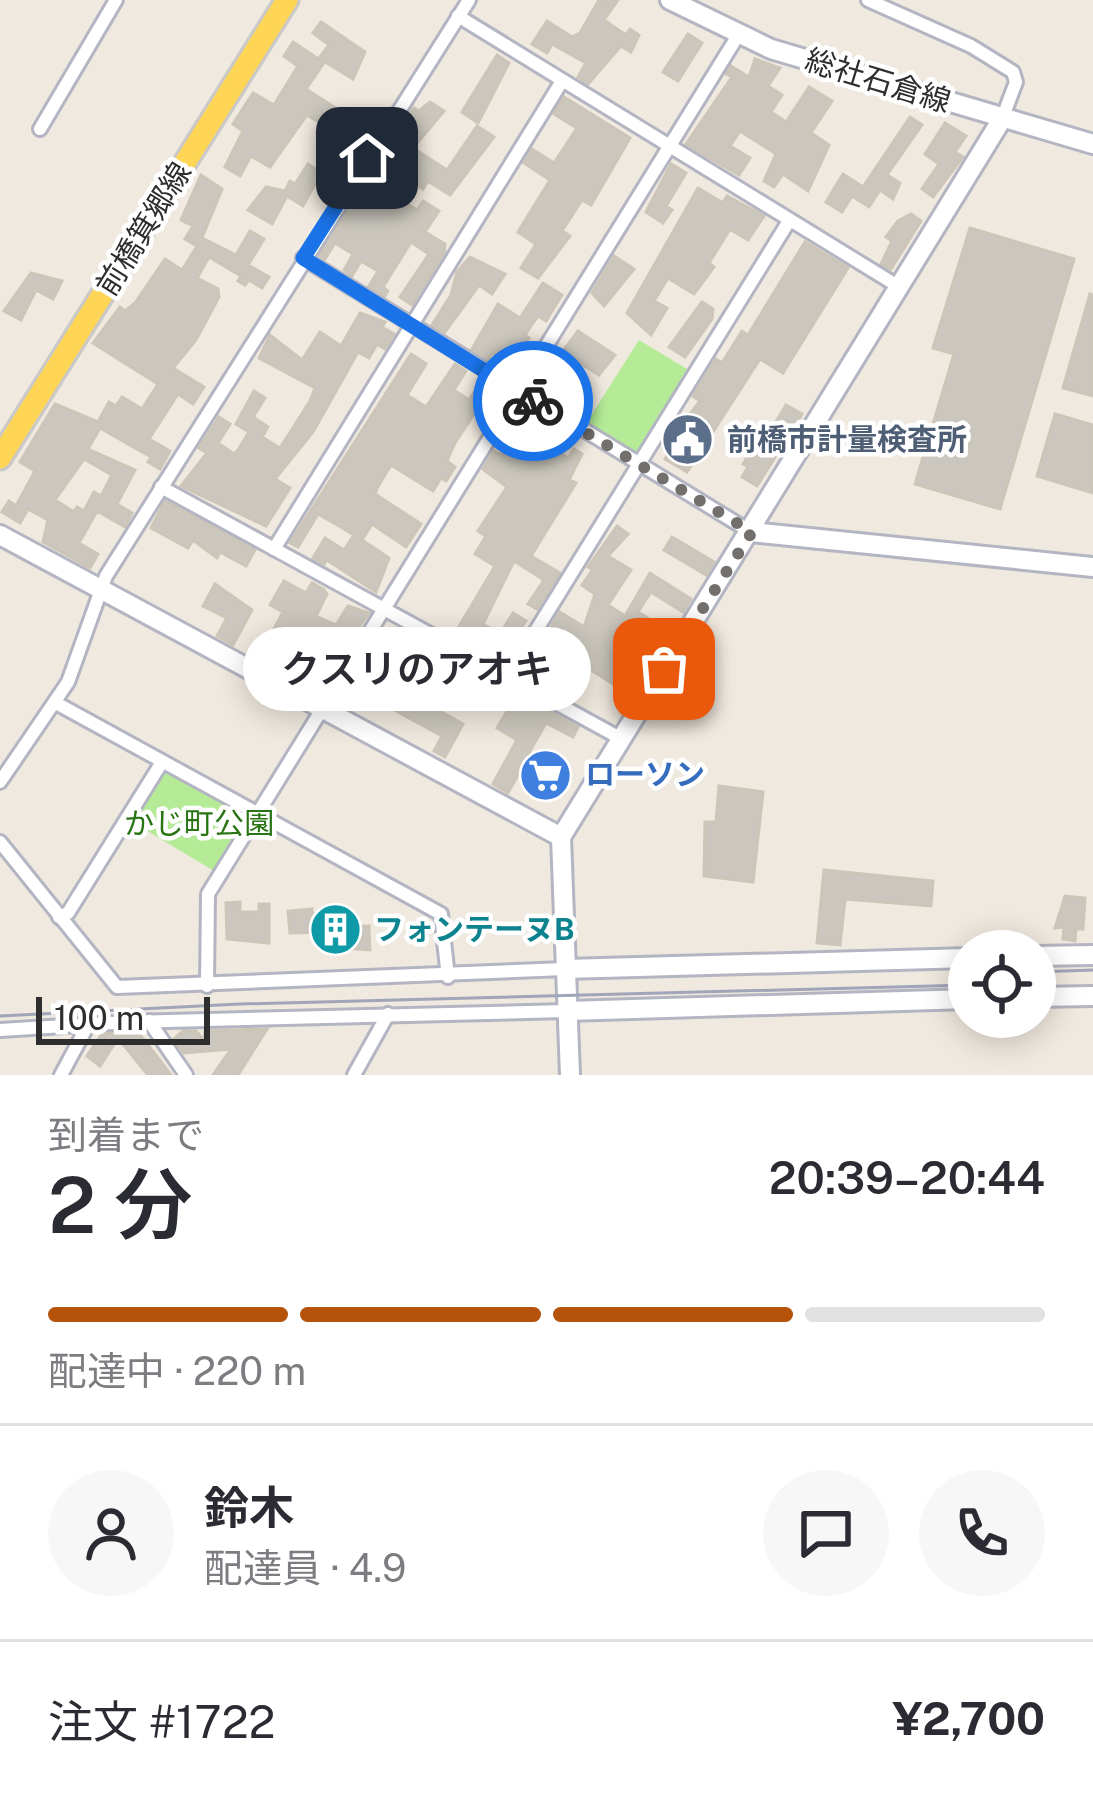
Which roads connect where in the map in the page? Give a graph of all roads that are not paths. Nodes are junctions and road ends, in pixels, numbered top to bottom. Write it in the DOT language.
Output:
graph roads {
  1 [pos="116,0"];
  2 [pos="287,0"];
  3 [pos="469,0"];
  4 [pos="670,0"];
  5 [pos="868,0"];
  6 [pos="458,16"];
  7 [pos="737,37"];
  8 [pos="562,81"];
  9 [pos="1002,119"];
  10 [pos="40,129"];
  11 [pos="1093,144"];
  12 [pos="669,146"];
  13 [pos="789,221"];
  14 [pos="303,258"];
  15 [pos="902,289"];
  16 [pos="411,326"];
  17 [pos="517,391"];
  18 [pos="0,458"];
  19 [pos="637,466"];
  20 [pos="161,487"];
  21 [pos="752,532"];
  22 [pos="0,535"];
  23 [pos="274,549"];
  24 [pos="1093,567"];
  25 [pos="100,590"];
  26 [pos="383,608"];
  27 [pos="508,676"];
  28 [pos="56,703"];
  29 [pos="320,711"];
  30 [pos="620,738"];
  31 [pos="162,762"];
  32 [pos="0,782"];
  33 [pos="257,813"];
  34 [pos="561,837"];
  35 [pos="0,842"];
  36 [pos="59,917"];
  37 [pos="1093,955"];
  38 [pos="1056,956"];
  39 [pos="948,959"];
  40 [pos="565,969"];
  41 [pos="448,976"];
  42 [pos="207,986"];
  43 [pos="1093,996"];
  44 [pos="1056,997"];
  45 [pos="948,1000"];
  46 [pos="567,1011"];
  47 [pos="388,1014"];
  48 [pos="149,1022"];
  49 [pos="88,1024"];
  50 [pos="0,1030"];
  51 [pos="61,1075"];
  52 [pos="186,1075"];
  53 [pos="354,1075"];
  54 [pos="570,1075"];
  1 -- 10 [label="street"];
  2 -- 18 [label="main road, 前橋箕郷線"];
  3 -- 6 [label="street"];
  4 -- 7 [label="street, 総社石倉線"];
  5 -- 9 [label="street"];
  6 -- 8 [label="street"];
  6 -- 14 [label="street"];
  7 -- 9 [label="street, 総社石倉線"];
  7 -- 12 [label="street"];
  8 -- 12 [label="street"];
  8 -- 16 [label="street"];
  9 -- 11 [label="street, 総社石倉線"];
  9 -- 15 [label="street"];
  12 -- 13 [label="street"];
  12 -- 17 [label="street"];
  13 -- 15 [label="street"];
  13 -- 19 [label="street"];
  14 -- 16 [label="street"];
  14 -- 20 [label="street"];
  15 -- 21 [label="street"];
  16 -- 17 [label="street"];
  16 -- 23 [label="street"];
  17 -- 19 [label="street"];
  17 -- 26 [label="street"];
  19 -- 21 [label="street"];
  19 -- 27 [label="street"];
  20 -- 23 [label="street"];
  20 -- 25 [label="street"];
  21 -- 24 [label="street"];
  21 -- 30 [label="street"];
  22 -- 25 [label="street"];
  23 -- 26 [label="street"];
  25 -- 28 [label="street"];
  25 -- 29 [label="street"];
  26 -- 27 [label="street"];
  26 -- 29 [label="street"];
  27 -- 30 [label="street"];
  28 -- 31 [label="street"];
  28 -- 32 [label="street"];
  29 -- 33 [label="street"];
  29 -- 34 [label="street"];
  30 -- 34 [label="street"];
  31 -- 33 [label="street"];
  31 -- 36 [label="street"];
  33 -- 41 [label="street"];
  33 -- 42 [label="street"];
  34 -- 40 [label="street"];
  35 -- 36 [label="street"];
  36 -- 42 [label="street"];
  37 -- 38 [label="street"];
  39 -- 40 [label="street"];
  40 -- 41 [label="street"];
  40 -- 46 [label="street"];
  41 -- 42 [label="street"];
  43 -- 44 [label="street"];
  45 -- 46 [label="street"];
  46 -- 47 [label="street"];
  46 -- 54 [label="street"];
  47 -- 48 [label="street"];
  47 -- 53 [label="street"];
  48 -- 49 [label="street"];
  48 -- 52 [label="street"];
  49 -- 50 [label="street"];
  49 -- 51 [label="street"];
}
